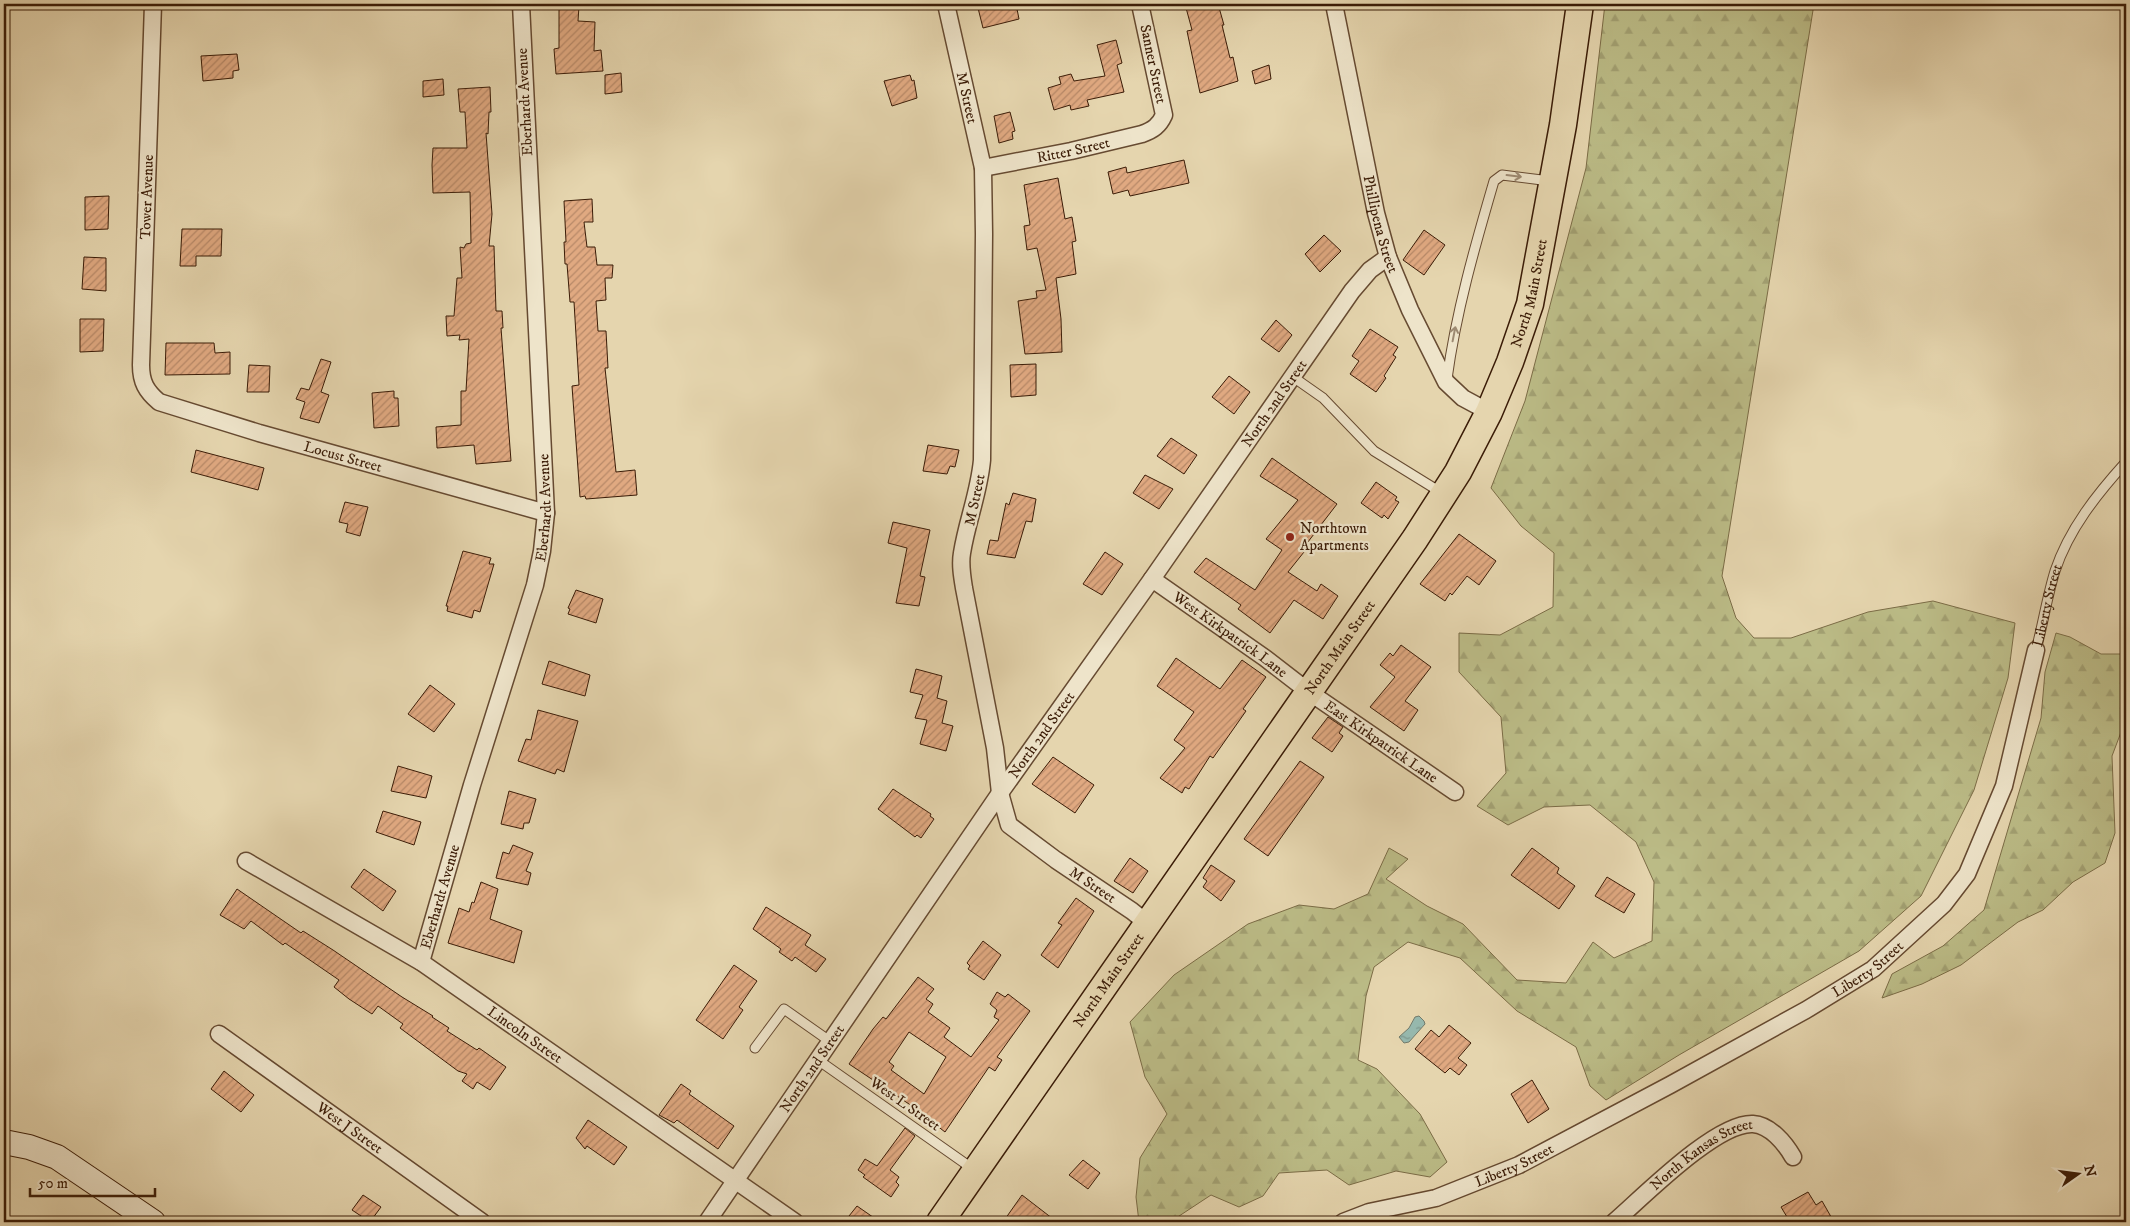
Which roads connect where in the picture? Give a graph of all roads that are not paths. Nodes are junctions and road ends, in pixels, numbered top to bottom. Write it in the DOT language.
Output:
graph roads {
  1 [pos="152,4"];
  2 [pos="521,4"];
  3 [pos="946,4"];
  4 [pos="1140,4"];
  5 [pos="1334,4"];
  6 [pos="1580,4"];
  7 [pos="1160,124"];
  8 [pos="983,168"];
  9 [pos="1554,181"];
  10 [pos="1388,257"];
  11 [pos="1293,377"];
  12 [pos="1446,382"];
  13 [pos="146,389"];
  14 [pos="1489,412"];
  15 [pos="2126,462"];
  16 [pos="1444,494"];
  17 [pos="546,513"];
  18 [pos="1152,579"];
  19 [pos="2036,650"];
  20 [pos="1309,692"];
  21 [pos="1454,792"];
  22 [pos="1000,793"];
  23 [pos="246,861"];
  24 [pos="1147,923"];
  25 [pos="421,962"];
  26 [pos="219,1034"];
  27 [pos="831,1042"];
  28 [pos="755,1048"];
  29 [pos="818,1060"];
  30 [pos="4,1142"];
  31 [pos="1793,1157"];
  32 [pos="976,1171"];
  33 [pos="736,1181"];
  34 [pos="153,1222"];
  35 [pos="482,1222"];
  36 [pos="707,1222"];
  37 [pos="795,1222"];
  38 [pos="940,1222"];
  39 [pos="1343,1222"];
  40 [pos="1614,1222"];
  1 -- 13 [label="street, Tower Avenue"];
  2 -- 17 [label="street, Eberhardt Avenue"];
  3 -- 8 [label="street, M Street"];
  4 -- 7 [label="street, Sanner Street"];
  5 -- 10 [label="street, Phillipena Street"];
  6 -- 9 [label="main road, North Main Street"];
  7 -- 8 [label="street, Ritter Street"];
  8 -- 22 [label="street, M Street"];
  12 -- 9 [label="lane, one-way"];
  9 -- 14 [label="main road, North Main Street"];
  10 -- 11 [label="street, North 2nd Street"];
  10 -- 12 [label="street, Phillipena Street"];
  11 -- 16 [label="lane"];
  11 -- 18 [label="street, North 2nd Street"];
  12 -- 14 [label="street, Phillipena Street"];
  13 -- 17 [label="street, Locust Street"];
  14 -- 16 [label="main road, North Main Street"];
  15 -- 19 [label="lane, Liberty Street"];
  16 -- 20 [label="main road, North Main Street"];
  17 -- 25 [label="street, Eberhardt Avenue"];
  18 -- 20 [label="street, West Kirkpatrick Lane"];
  18 -- 22 [label="street, North 2nd Street"];
  19 -- 39 [label="street, Liberty Street"];
  20 -- 21 [label="street, East Kirkpatrick Lane"];
  20 -- 24 [label="main road, North Main Street"];
  22 -- 24 [label="street, M Street"];
  22 -- 27 [label="street, North 2nd Street"];
  23 -- 25 [label="street, Lincoln Street"];
  24 -- 32 [label="main road, North Main Street"];
  25 -- 33 [label="street, Lincoln Street"];
  26 -- 35 [label="street, West J Street"];
  27 -- 28 [label="lane"];
  27 -- 29 [label="street, North 2nd Street"];
  29 -- 32 [label="lane, West L Street"];
  29 -- 33 [label="street, North 2nd Street"];
  30 -- 34 [label="street"];
  31 -- 40 [label="street, North Kansas Street"];
  32 -- 38 [label="main road, North Main Street"];
  33 -- 36 [label="street, North 2nd Street"];
  33 -- 37 [label="street, Lincoln Street"];
}
